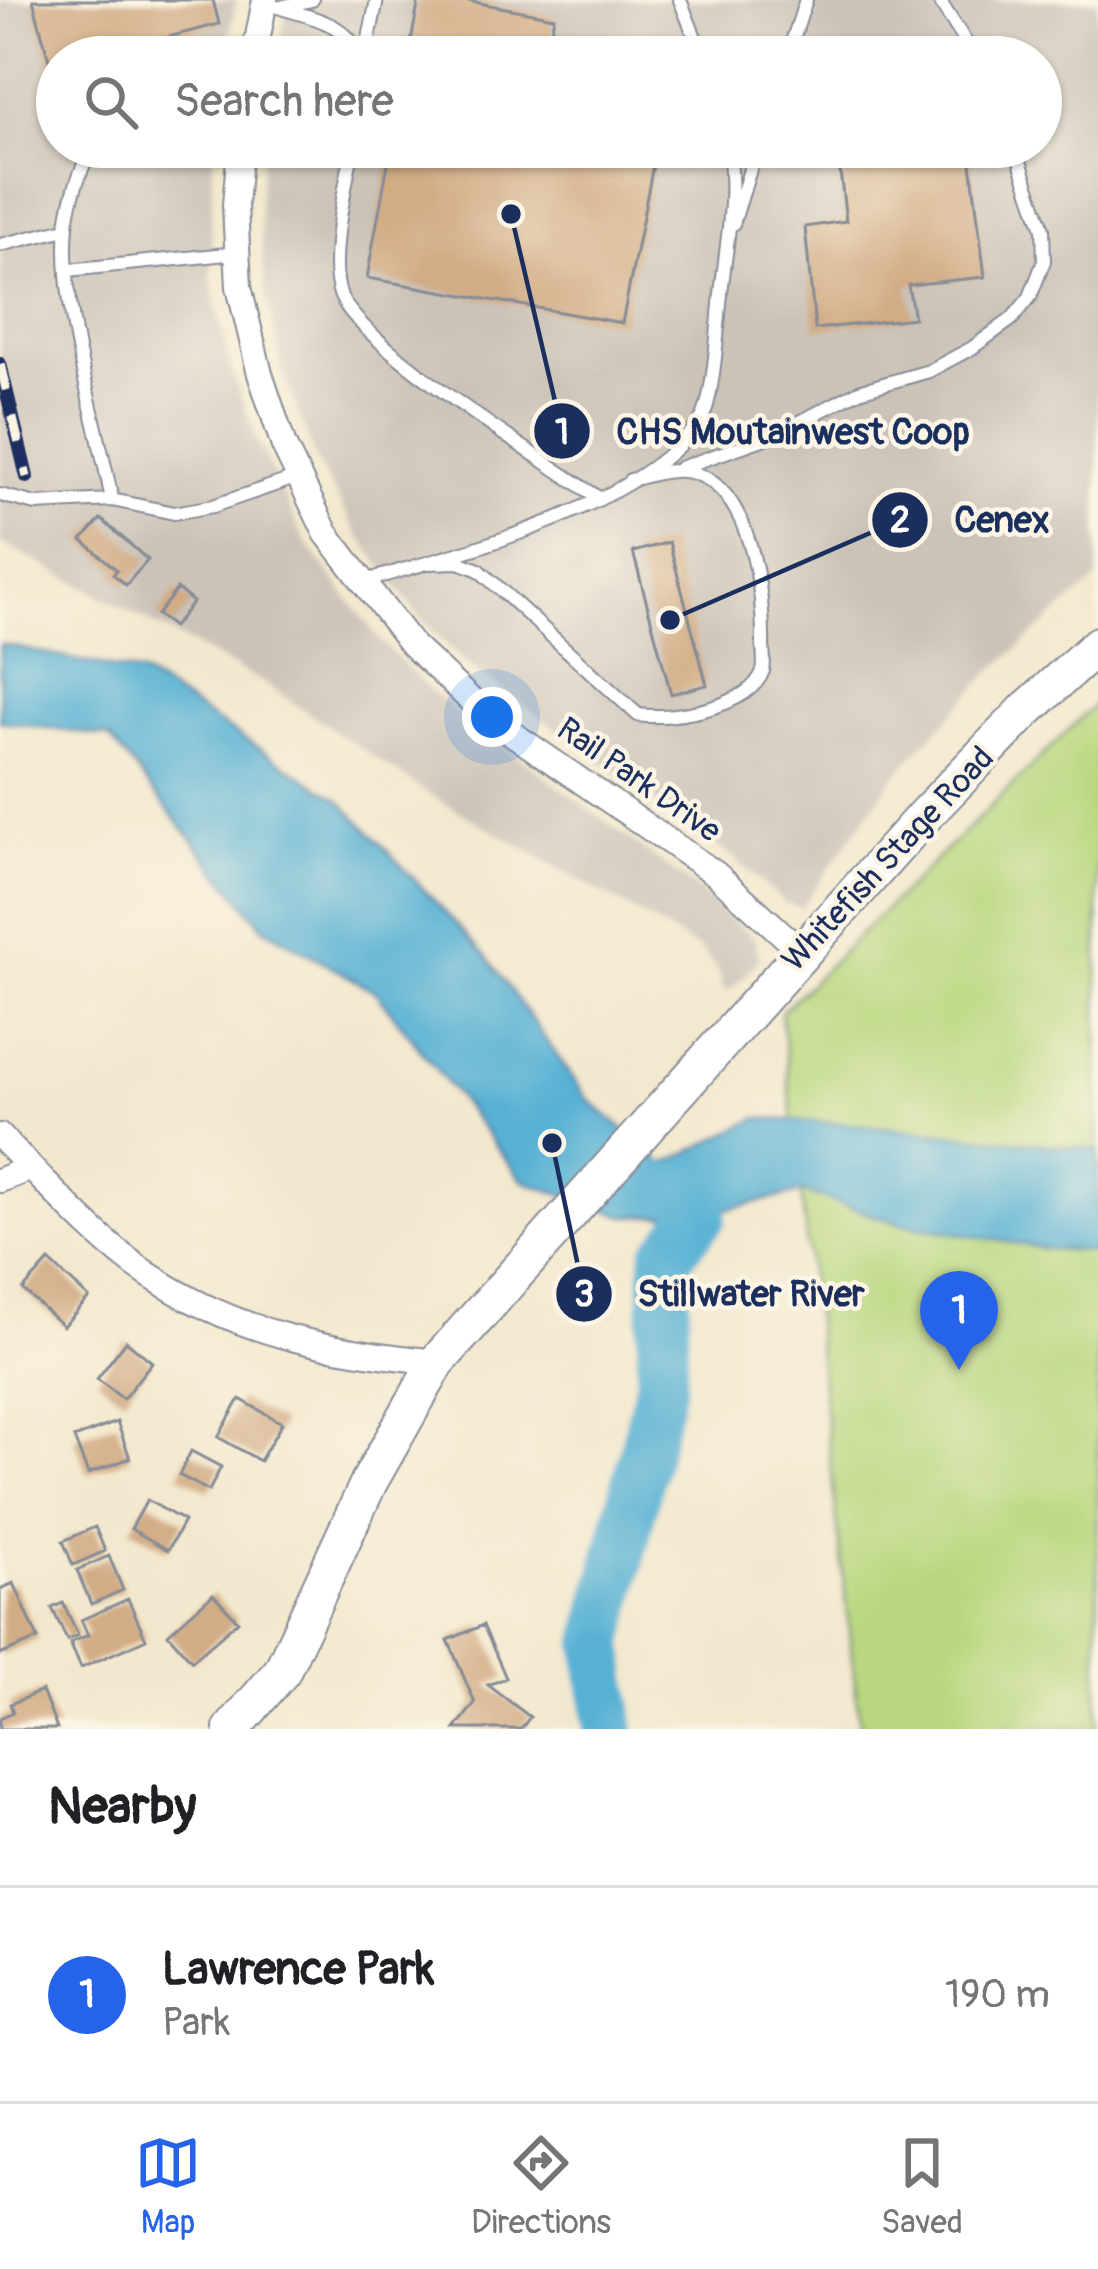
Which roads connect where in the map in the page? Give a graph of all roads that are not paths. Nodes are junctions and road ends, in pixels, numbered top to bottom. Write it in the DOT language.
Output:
graph roads {
  1 [pos="312,0"];
  2 [pos="377,0"];
  3 [pos="678,0"];
  4 [pos="806,0"];
  5 [pos="939,0"];
  6 [pos="268,5"];
  7 [pos="260,36"];
  8 [pos="349,36"];
  9 [pos="368,36"];
  10 [pos="694,36"];
  11 [pos="795,36"];
  12 [pos="961,36"];
  13 [pos="82,168"];
  14 [pos="238,168"];
  15 [pos="349,168"];
  16 [pos="731,168"];
  17 [pos="750,168"];
  18 [pos="1022,168"];
  19 [pos="67,229"];
  20 [pos="0,245"];
  21 [pos="237,253"];
  22 [pos="68,270"];
  23 [pos="723,278"];
  24 [pos="673,470"];
  25 [pos="299,477"];
  26 [pos="630,480"];
  27 [pos="0,495"];
  28 [pos="600,499"];
  29 [pos="112,500"];
  30 [pos="427,563"];
  31 [pos="364,582"];
  32 [pos="1098,645"];
  33 [pos="802,952"];
  34 [pos="0,1136"];
  35 [pos="32,1168"];
  36 [pos="0,1180"];
  37 [pos="436,1362"];
  38 [pos="232,1729"];
  1 -- 6 [label="lane"];
  2 -- 9 [label="lane"];
  3 -- 10 [label="lane"];
  4 -- 11 [label="lane"];
  5 -- 12 [label="lane"];
  6 -- 7 [label="street"];
  6 -- 8 [label="lane"];
  13 -- 19 [label="lane"];
  14 -- 21 [label="street, Rail Park Drive"];
  15 -- 28 [label="lane"];
  16 -- 23 [label="lane"];
  17 -- 23 [label="lane"];
  18 -- 24 [label="lane"];
  19 -- 20 [label="lane"];
  19 -- 22 [label="lane"];
  21 -- 22 [label="lane"];
  21 -- 25 [label="street, Rail Park Drive"];
  22 -- 29 [label="lane"];
  23 -- 26 [label="lane"];
  24 -- 26 [label="lane"];
  24 -- 30 [label="lane"];
  25 -- 29 [label="lane"];
  25 -- 31 [label="street, Rail Park Drive"];
  26 -- 28 [label="lane"];
  27 -- 29 [label="lane"];
  28 -- 30 [label="lane"];
  30 -- 31 [label="lane"];
  31 -- 33 [label="street, Rail Park Drive"];
  32 -- 33 [label="main road, Whitefish Stage Road"];
  33 -- 37 [label="main road, Whitefish Stage Road"];
  34 -- 35 [label="street"];
  35 -- 36 [label="street"];
  35 -- 37 [label="street"];
  37 -- 38 [label="main road"];
}
